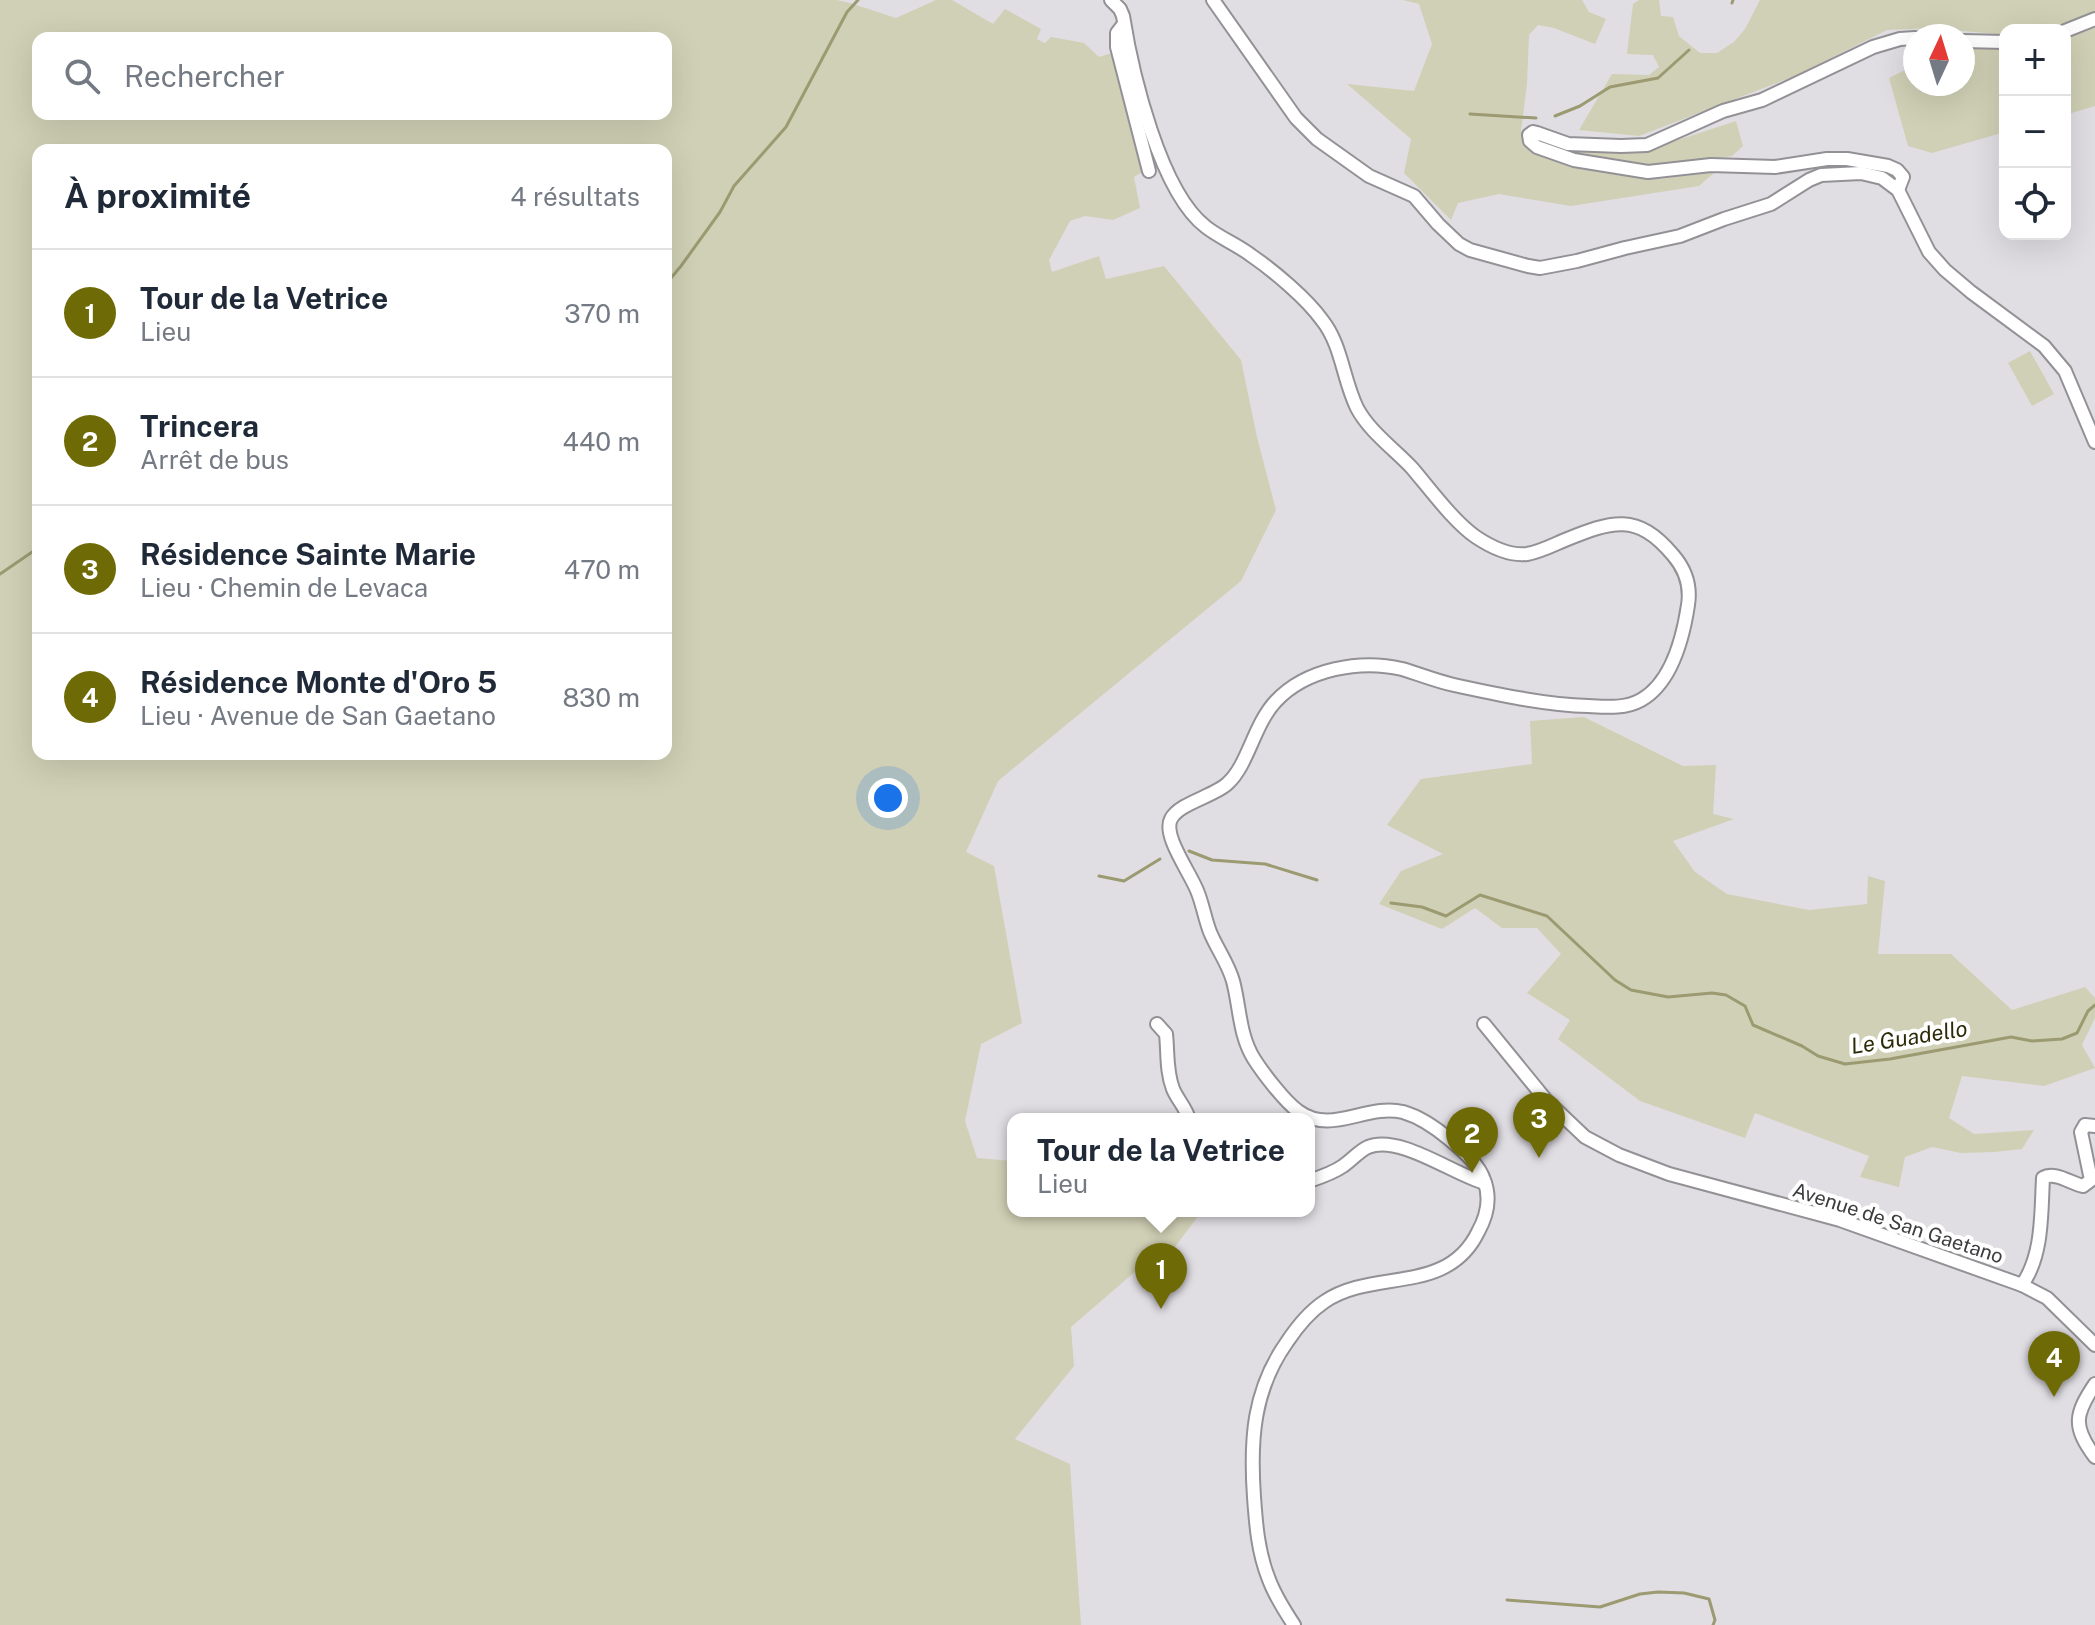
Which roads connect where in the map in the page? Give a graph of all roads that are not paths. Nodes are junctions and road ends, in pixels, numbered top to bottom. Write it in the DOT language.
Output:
graph roads {
  1 [pos="1111,0"];
  2 [pos="1213,0"];
  3 [pos="2095,19"];
  4 [pos="1124,24"];
  5 [pos="2071,29"];
  6 [pos="1903,39"];
  7 [pos="1975,41"];
  8 [pos="1999,42"];
  9 [pos="1149,171"];
  10 [pos="1898,190"];
  11 [pos="2095,442"];
  12 [pos="1157,1024"];
  13 [pos="1484,1024"];
  14 [pos="1187,1113"];
  15 [pos="1300,1113"];
  16 [pos="1315,1119"];
  17 [pos="2095,1126"];
  18 [pos="1315,1178"];
  19 [pos="1485,1183"];
  20 [pos="2022,1285"];
  21 [pos="2095,1345"];
  22 [pos="2095,1384"];
  23 [pos="2095,1457"];
  24 [pos="1294,1625"];
  1 -- 4 [label="street"];
  2 -- 10 [label="street"];
  3 -- 5 [label="street"];
  4 -- 9 [label="street"];
  4 -- 15 [label="street"];
  6 -- 10 [label="street"];
  7 -- 8 [label="street"];
  10 -- 11 [label="street"];
  12 -- 14 [label="street"];
  13 -- 20 [label="street, Avenue de San Gaetano"];
  16 -- 19 [label="street"];
  17 -- 20 [label="street"];
  18 -- 19 [label="street"];
  19 -- 24 [label="street"];
  20 -- 21 [label="street, Avenue de San Gaetano"];
  22 -- 23 [label="street"];
}
